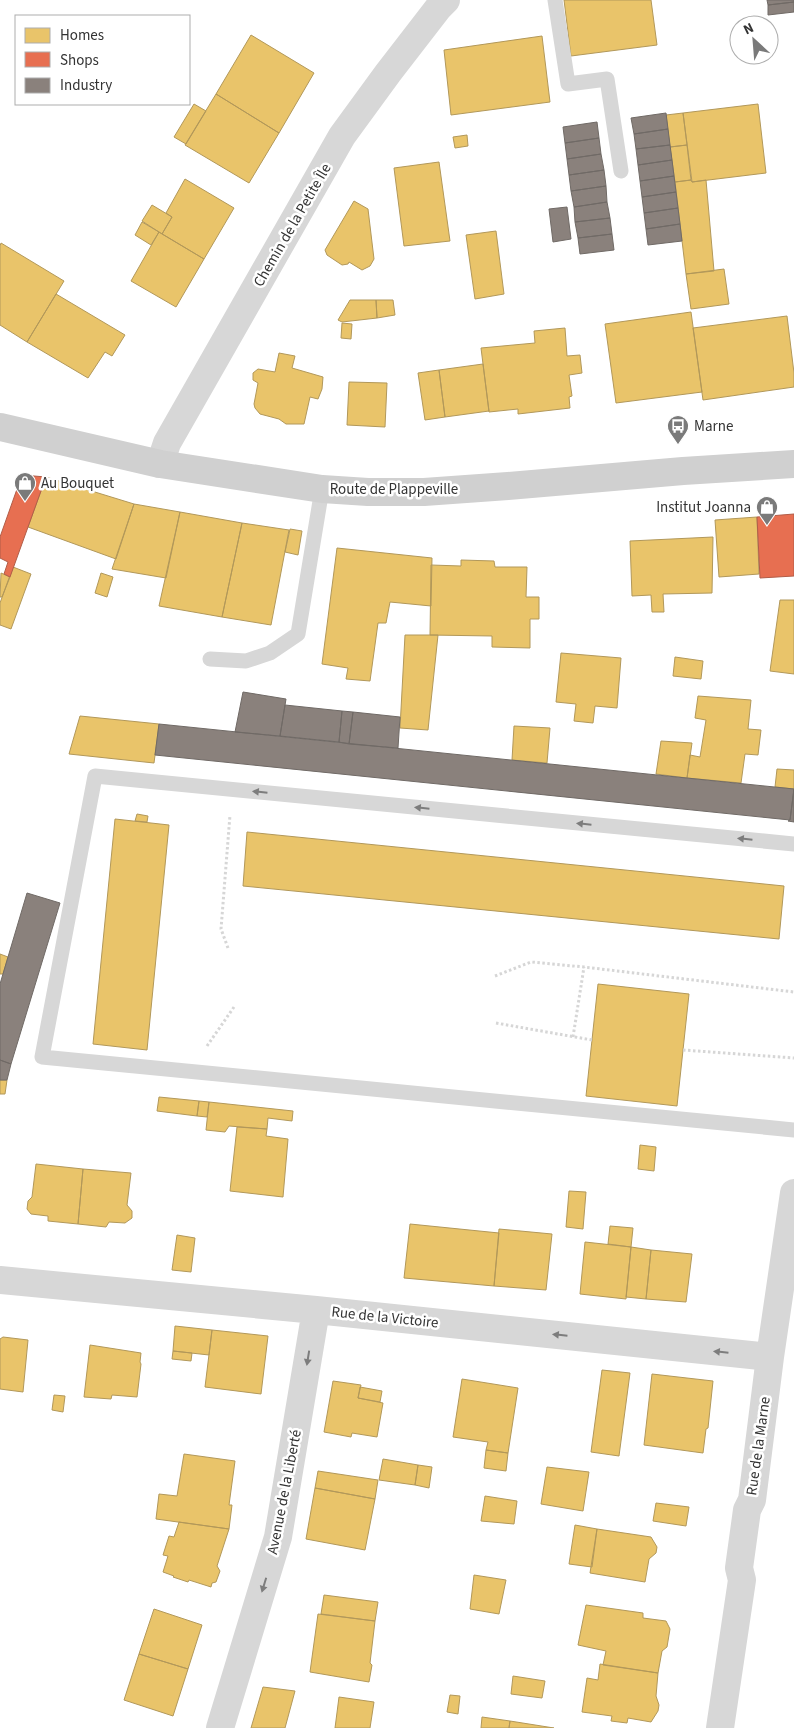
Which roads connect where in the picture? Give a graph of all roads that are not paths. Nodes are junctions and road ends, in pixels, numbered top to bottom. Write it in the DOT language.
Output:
graph roads {
  1 [pos="446,0"];
  2 [pos="555,0"];
  3 [pos="621,171"];
  4 [pos="0,428"];
  5 [pos="160,464"];
  6 [pos="794,464"];
  7 [pos="322,489"];
  8 [pos="210,658"];
  9 [pos="794,844"];
  10 [pos="794,1130"];
  11 [pos="794,1193"];
  12 [pos="0,1280"];
  13 [pos="316,1310"];
  14 [pos="770,1357"];
  15 [pos="220,1728"];
  16 [pos="720,1728"];
  1 -- 5 [label="street, Chemin de la Petite Île"];
  2 -- 3 [label="lane"];
  4 -- 5 [label="street, Route de Plappeville"];
  5 -- 7 [label="street, Route de Plappeville"];
  6 -- 7 [label="street, Route de Plappeville"];
  7 -- 8 [label="lane"];
  9 -- 10 [label="lane, one-way"];
  11 -- 14 [label="street, Rue de la Marne"];
  12 -- 13 [label="street, Rue de la Victoire"];
  14 -- 13 [label="street, Rue de la Victoire, one-way"];
  13 -- 15 [label="street, Avenue de la Liberté, one-way"];
  14 -- 16 [label="street, Rue de la Marne"];
}
